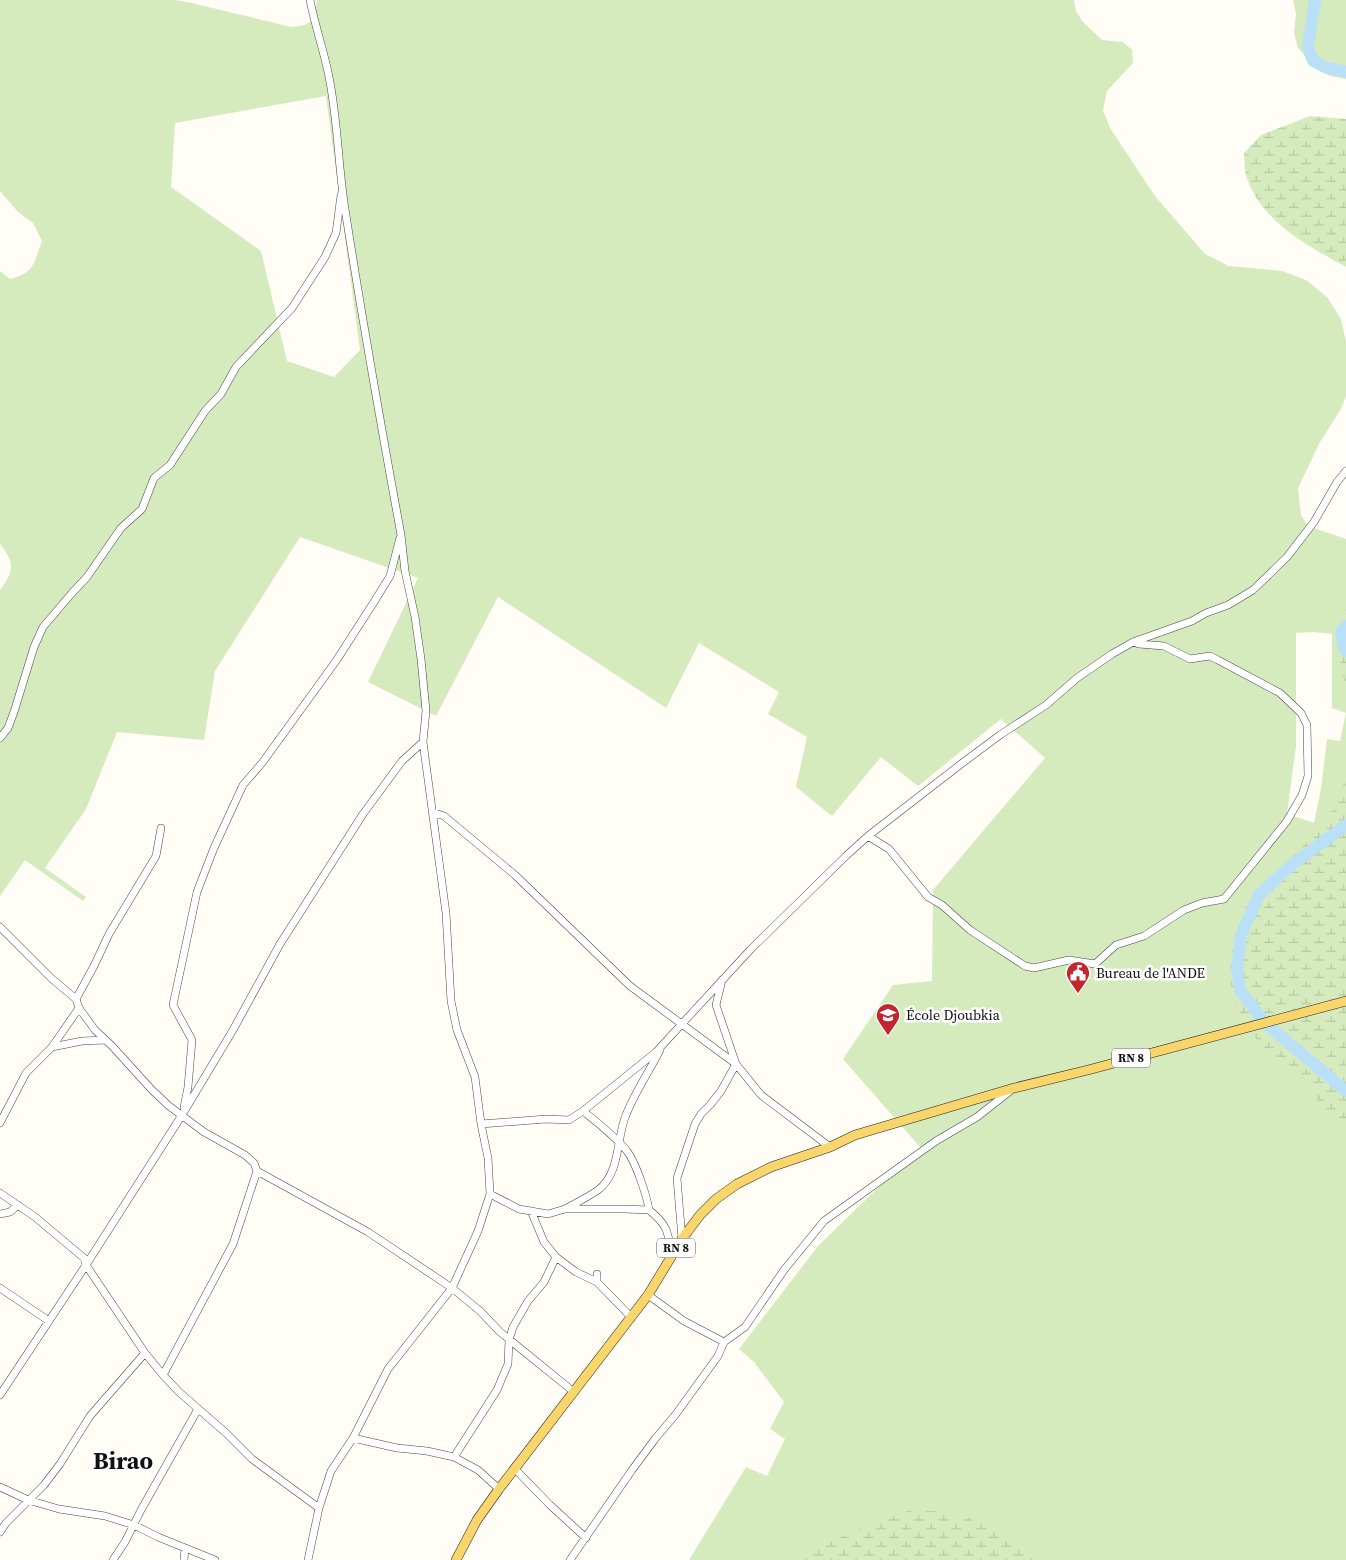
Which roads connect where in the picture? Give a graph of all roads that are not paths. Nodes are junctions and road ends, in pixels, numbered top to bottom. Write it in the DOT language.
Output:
graph roads {
  1 [pos="310,0"];
  2 [pos="342,193"];
  3 [pos="1346,471"];
  4 [pos="401,534"];
  5 [pos="1133,642"];
  6 [pos="0,738"];
  7 [pos="423,742"];
  8 [pos="432,812"];
  9 [pos="161,828"];
  10 [pos="868,836"];
  11 [pos="0,926"];
  12 [pos="722,980"];
  13 [pos="76,999"];
  14 [pos="1346,1001"];
  15 [pos="79,1008"];
  16 [pos="682,1024"];
  17 [pos="105,1040"];
  18 [pos="664,1043"];
  19 [pos="52,1047"];
  20 [pos="736,1064"];
  21 [pos="1014,1088"];
  22 [pos="583,1111"];
  23 [pos="182,1115"];
  24 [pos="0,1123"];
  25 [pos="481,1124"];
  26 [pos="619,1143"];
  27 [pos="830,1148"];
  28 [pos="257,1171"];
  29 [pos="0,1193"];
  30 [pos="490,1194"];
  31 [pos="18,1205"];
  32 [pos="565,1209"];
  33 [pos="649,1210"];
  34 [pos="531,1211"];
  35 [pos="0,1214"];
  36 [pos="682,1239"];
  37 [pos="672,1255"];
  38 [pos="556,1258"];
  39 [pos="86,1265"];
  40 [pos="0,1288"];
  41 [pos="452,1288"];
  42 [pos="648,1295"];
  43 [pos="631,1317"];
  44 [pos="49,1321"];
  45 [pos="509,1340"];
  46 [pos="724,1342"];
  47 [pos="145,1353"];
  48 [pos="163,1375"];
  49 [pos="574,1392"];
  50 [pos="0,1395"];
  51 [pos="198,1409"];
  52 [pos="353,1438"];
  53 [pos="454,1456"];
  54 [pos="515,1469"];
  55 [pos="0,1486"];
  56 [pos="498,1489"];
  57 [pos="28,1500"];
  58 [pos="319,1508"];
  59 [pos="134,1525"];
  60 [pos="0,1532"];
  61 [pos="586,1538"];
  62 [pos="185,1548"];
  63 [pos="113,1560"];
  64 [pos="184,1560"];
  65 [pos="215,1560"];
  66 [pos="308,1560"];
  67 [pos="456,1560"];
  68 [pos="570,1560"];
  1 -- 2 [label="street"];
  2 -- 4 [label="street"];
  2 -- 6 [label="street"];
  3 -- 5 [label="street"];
  4 -- 7 [label="street"];
  4 -- 23 [label="street"];
  5 -- 10 [label="street"];
  5 -- 10 [label="street"];
  7 -- 8 [label="street"];
  7 -- 23 [label="street"];
  8 -- 16 [label="street"];
  8 -- 25 [label="street"];
  9 -- 13 [label="street"];
  10 -- 12 [label="street"];
  11 -- 13 [label="street"];
  12 -- 16 [label="street"];
  12 -- 20 [label="street"];
  13 -- 15 [label="street"];
  14 -- 21 [label="main road, RN 8"];
  15 -- 17 [label="street"];
  15 -- 19 [label="street"];
  16 -- 18 [label="street"];
  16 -- 20 [label="street"];
  17 -- 19 [label="street"];
  17 -- 23 [label="street"];
  18 -- 22 [label="street"];
  18 -- 26 [label="street"];
  19 -- 24 [label="street"];
  20 -- 27 [label="street"];
  20 -- 36 [label="street"];
  21 -- 27 [label="main road, RN 8"];
  21 -- 46 [label="street"];
  22 -- 25 [label="street"];
  22 -- 26 [label="street"];
  23 -- 28 [label="street"];
  23 -- 39 [label="street"];
  25 -- 30 [label="street"];
  26 -- 32 [label="street"];
  26 -- 33 [label="street"];
  27 -- 36 [label="main road, RN 8"];
  28 -- 41 [label="street"];
  28 -- 48 [label="street"];
  29 -- 31 [label="street"];
  30 -- 34 [label="street"];
  30 -- 41 [label="street"];
  31 -- 35 [label="street"];
  31 -- 39 [label="street"];
  32 -- 33 [label="street"];
  32 -- 34 [label="street"];
  33 -- 37 [label="street"];
  34 -- 38 [label="street"];
  36 -- 37 [label="main road, RN 8"];
  37 -- 42 [label="main road, RN 8"];
  38 -- 43 [label="street"];
  38 -- 45 [label="street"];
  39 -- 44 [label="street"];
  39 -- 47 [label="street"];
  40 -- 44 [label="street"];
  41 -- 45 [label="street"];
  41 -- 52 [label="street"];
  42 -- 43 [label="main road, RN 8"];
  42 -- 46 [label="street"];
  43 -- 49 [label="main road, RN 8"];
  44 -- 50 [label="street"];
  45 -- 49 [label="street"];
  45 -- 53 [label="street"];
  46 -- 61 [label="street"];
  47 -- 48 [label="street"];
  47 -- 57 [label="street"];
  48 -- 51 [label="street"];
  49 -- 54 [label="main road, RN 8"];
  51 -- 58 [label="street"];
  51 -- 59 [label="street"];
  52 -- 53 [label="street"];
  52 -- 58 [label="street"];
  53 -- 56 [label="street"];
  54 -- 56 [label="main road, RN 8"];
  54 -- 61 [label="street"];
  55 -- 57 [label="street"];
  56 -- 67 [label="main road, RN 8"];
  57 -- 59 [label="street"];
  57 -- 60 [label="street"];
  58 -- 66 [label="street"];
  59 -- 62 [label="street"];
  59 -- 63 [label="street"];
  61 -- 68 [label="street"];
  62 -- 64 [label="street"];
  62 -- 65 [label="street"];
}
